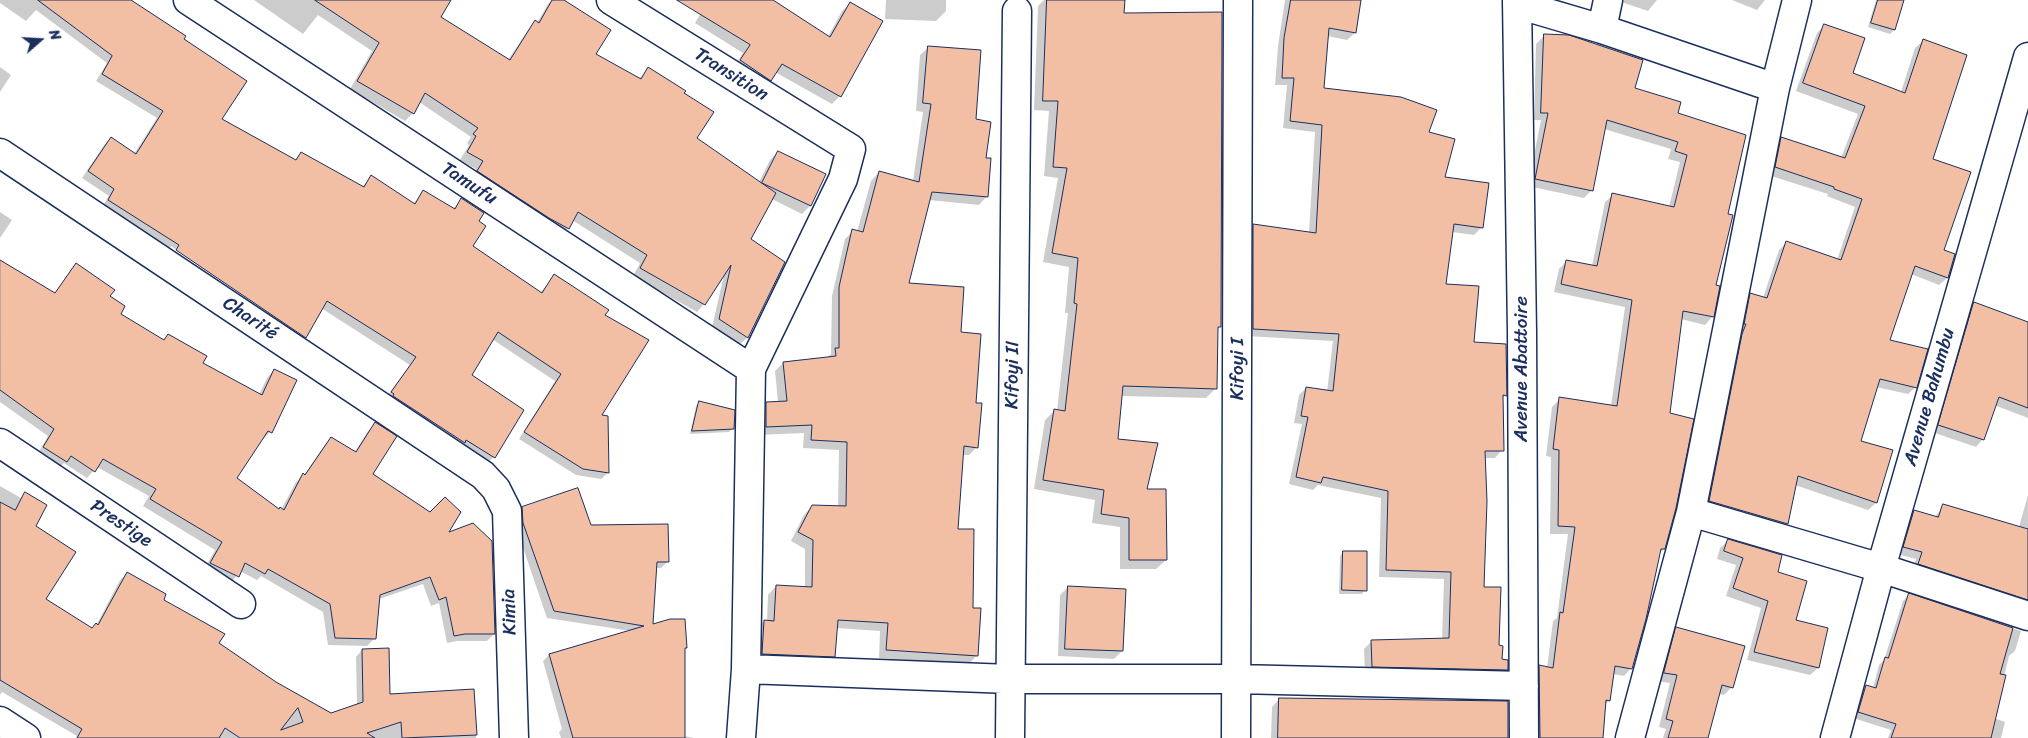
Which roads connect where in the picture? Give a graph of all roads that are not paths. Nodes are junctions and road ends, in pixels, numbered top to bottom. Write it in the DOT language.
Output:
graph roads {
  1 [pos="188,0"];
  2 [pos="611,0"];
  3 [pos="1238,0"];
  4 [pos="1608,0"];
  5 [pos="1797,0"];
  6 [pos="1517,2"];
  7 [pos="1018,11"];
  8 [pos="1602,29"];
  9 [pos="2028,57"];
  10 [pos="1775,88"];
  11 [pos="0,152"];
  12 [pos="751,369"];
  13 [pos="0,443"];
  14 [pos="496,488"];
  15 [pos="1691,512"];
  16 [pos="1881,568"];
  17 [pos="241,604"];
  18 [pos="2028,616"];
  19 [pos="746,669"];
  20 [pos="1010,679"];
  21 [pos="1237,679"];
  22 [pos="1524,686"];
  23 [pos="0,721"];
  24 [pos="26,738"];
  25 [pos="514,738"];
  26 [pos="741,738"];
  27 [pos="1010,738"];
  28 [pos="1236,738"];
  29 [pos="1524,738"];
  30 [pos="1630,738"];
  31 [pos="1835,738"];
  1 -- 12 [label="street, Tamufu"];
  2 -- 12 [label="street, Transition"];
  3 -- 21 [label="street, Kifoyi I"];
  4 -- 8 [label="street"];
  5 -- 10 [label="street"];
  6 -- 8 [label="street"];
  6 -- 22 [label="street, Avenue Abattoire"];
  7 -- 20 [label="street, Kifoyi II"];
  8 -- 10 [label="street"];
  9 -- 16 [label="street, Avenue Bahumbu"];
  10 -- 15 [label="street"];
  11 -- 14 [label="street, Charité"];
  12 -- 19 [label="street"];
  13 -- 17 [label="street, Prestige"];
  14 -- 25 [label="street, Kimia"];
  15 -- 16 [label="street"];
  15 -- 30 [label="street"];
  16 -- 18 [label="street"];
  16 -- 31 [label="street, Avenue Bahumbu"];
  19 -- 20 [label="street"];
  19 -- 26 [label="street"];
  20 -- 21 [label="street"];
  20 -- 27 [label="street, Kifoyi II"];
  21 -- 22 [label="street"];
  21 -- 28 [label="street, Kifoyi I"];
  22 -- 29 [label="street, Avenue Abattoire"];
  23 -- 24 [label="street"];
}
